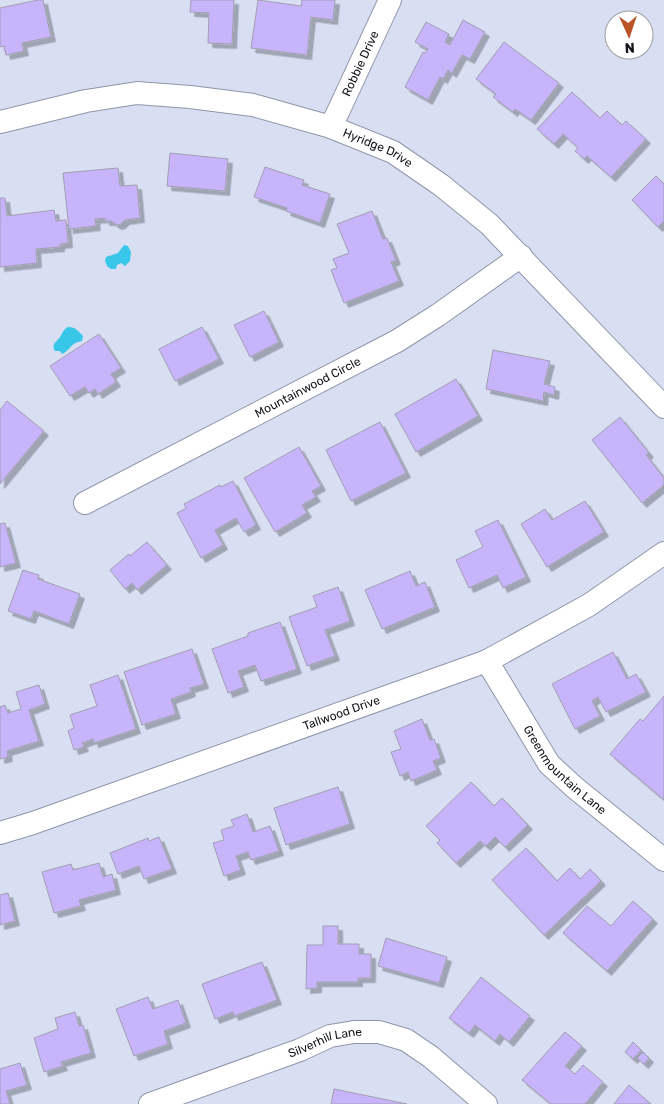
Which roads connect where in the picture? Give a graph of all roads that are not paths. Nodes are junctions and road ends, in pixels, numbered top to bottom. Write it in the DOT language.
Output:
graph roads {
  1 [pos="390,0"];
  2 [pos="0,122"];
  3 [pos="331,126"];
  4 [pos="521,256"];
  5 [pos="664,407"];
  6 [pos="85,503"];
  7 [pos="664,553"];
  8 [pos="487,661"];
  9 [pos="0,833"];
  10 [pos="664,860"];
  11 [pos="150,1104"];
  12 [pos="486,1104"];
  1 -- 3 [label="street, Robbie Drive"];
  2 -- 3 [label="street, Hyridge Drive"];
  3 -- 4 [label="street, Hyridge Drive"];
  4 -- 5 [label="street, Hyridge Drive"];
  4 -- 6 [label="street, Mountainwood Circle"];
  7 -- 8 [label="street, Tallwood Drive"];
  8 -- 9 [label="street, Tallwood Drive"];
  8 -- 10 [label="street, Greenmountain Lane"];
  11 -- 12 [label="street, Silverhill Lane"];
}
